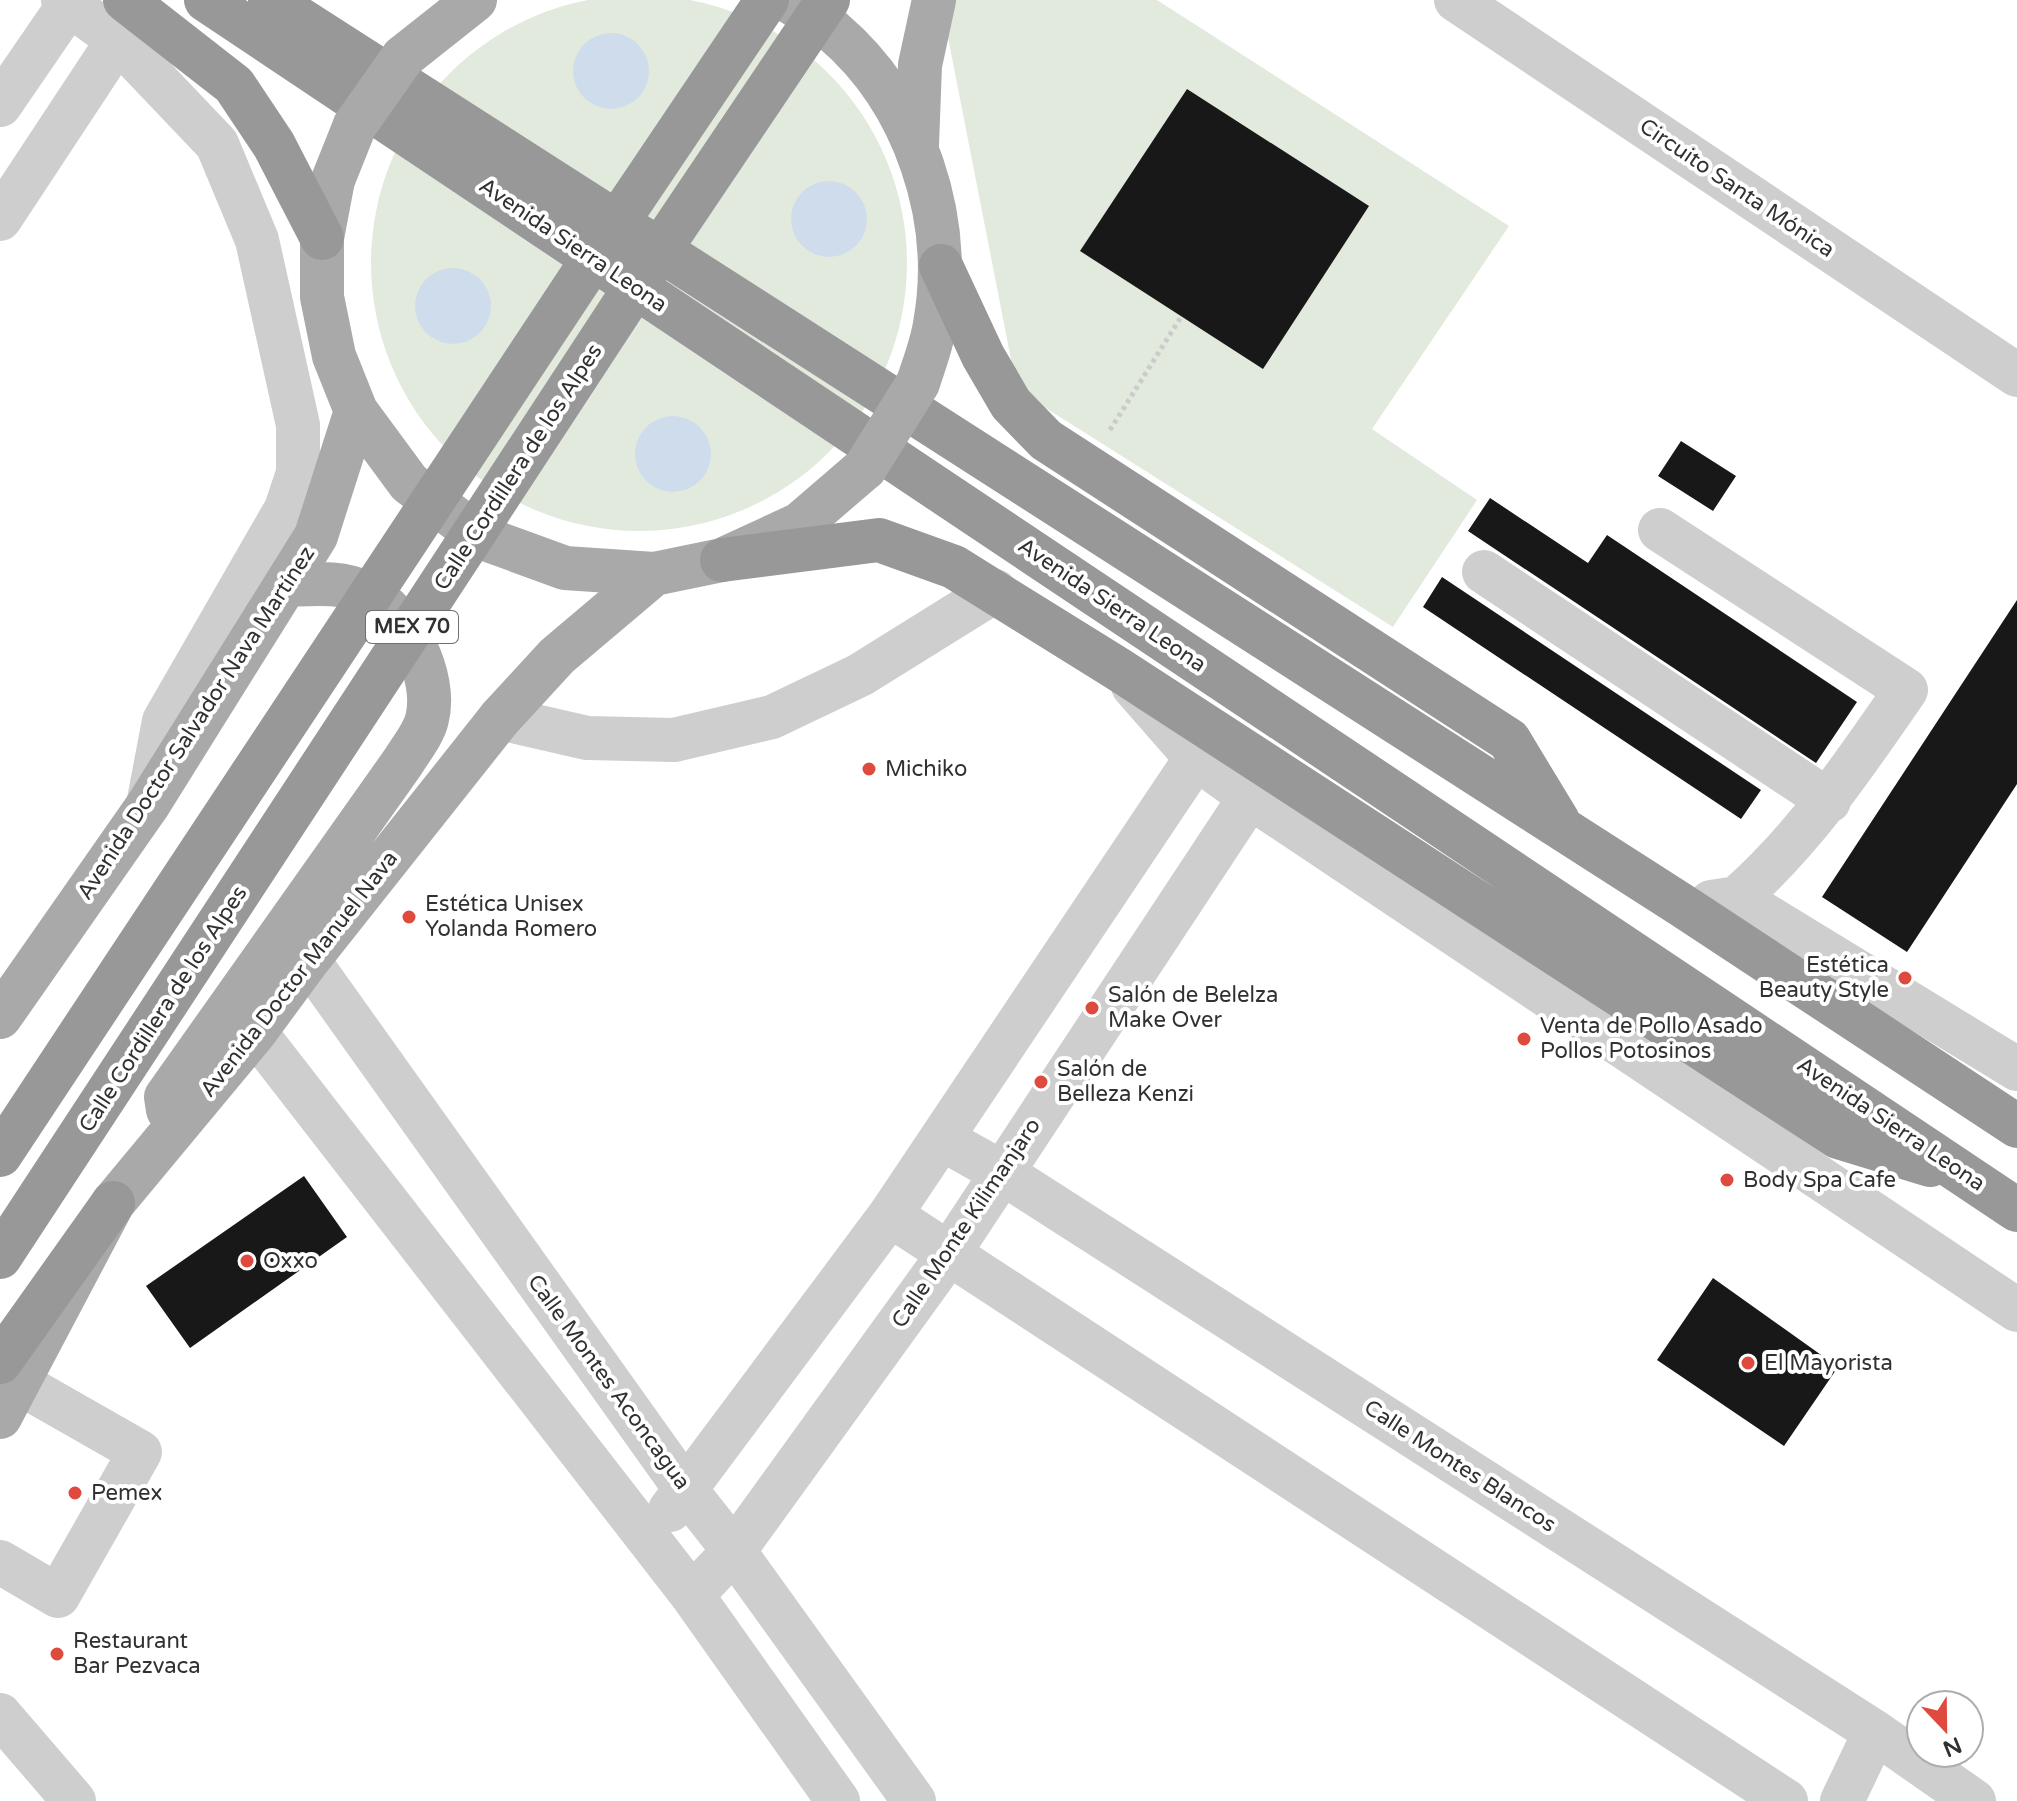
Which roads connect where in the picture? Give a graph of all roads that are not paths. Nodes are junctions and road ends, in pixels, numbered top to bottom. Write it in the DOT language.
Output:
graph roads {
  1 [pos="206,0"];
  2 [pos="270,0"];
  3 [pos="767,0"];
  4 [pos="787,0"];
  5 [pos="828,0"];
  6 [pos="934,0"];
  7 [pos="1456,0"];
  8 [pos="68,1"];
  9 [pos="467,1"];
  10 [pos="128,18"];
  11 [pos="0,105"];
  12 [pos="917,145"];
  13 [pos="0,219"];
  14 [pos="322,238"];
  15 [pos="941,266"];
  16 [pos="2017,375"];
  17 [pos="356,411"];
  18 [pos="1660,530"];
  19 [pos="722,560"];
  20 [pos="1484,572"];
  21 [pos="654,574"];
  22 [pos="287,585"];
  23 [pos="995,591"];
  24 [pos="1118,669"];
  25 [pos="500,718"];
  26 [pos="1196,758"];
  27 [pos="1250,797"];
  28 [pos="1829,801"];
  29 [pos="148,805"];
  30 [pos="1564,830"];
  31 [pos="1737,898"];
  32 [pos="1683,906"];
  33 [pos="308,960"];
  34 [pos="0,1017"];
  35 [pos="255,1032"];
  36 [pos="2017,1069"];
  37 [pos="2017,1126"];
  38 [pos="172,1132"];
  39 [pos="942,1139"];
  40 [pos="0,1155"];
  41 [pos="1001,1172"];
  42 [pos="1972,1178"];
  43 [pos="113,1203"];
  44 [pos="2017,1210"];
  45 [pos="890,1215"];
  46 [pos="948,1255"];
  47 [pos="0,1257"];
  48 [pos="2017,1310"];
  49 [pos="6,1387"];
  50 [pos="686,1490"];
  51 [pos="648,1539"];
  52 [pos="734,1551"];
  53 [pos="0,1562"];
  54 [pos="692,1595"];
  55 [pos="0,1715"];
  56 [pos="1875,1732"];
  57 [pos="74,1801"];
  58 [pos="838,1801"];
  59 [pos="914,1801"];
  60 [pos="1786,1801"];
  61 [pos="1842,1801"];
  62 [pos="1974,1801"];
  1 -- 42 [label="highway, Avenida Sierra Leona"];
  2 -- 30 [label="highway, Avenida Sierra Leona"];
  3 -- 40 [label="highway, MEX 70, bridge"];
  4 -- 12 [label="main road"];
  5 -- 47 [label="highway, Calle Cordillera de los Alpes / MEX 70, bridge"];
  6 -- 12 [label="main road"];
  7 -- 16 [label="street, Circuito Santa Mónica"];
  8 -- 10 [label="street"];
  8 -- 11 [label="street"];
  9 -- 14 [label="main road, bridge"];
  10 -- 13 [label="street"];
  10 -- 14 [label="highway"];
  10 -- 29 [label="street"];
  12 -- 15 [label="main road"];
  14 -- 17 [label="main road"];
  15 -- 19 [label="main road, bridge"];
  15 -- 30 [label="highway"];
  17 -- 21 [label="main road"];
  17 -- 22 [label="main road, Avenida Doctor Salvador Nava Martínez"];
  18 -- 28 [label="street"];
  19 -- 21 [label="main road"];
  19 -- 23 [label="highway"];
  20 -- 28 [label="street"];
  21 -- 25 [label="main road, Avenida Doctor Manuel Nava"];
  22 -- 29 [label="main road, Avenida Doctor Salvador Nava Martínez"];
  22 -- 38 [label="main road"];
  23 -- 24 [label="highway"];
  23 -- 25 [label="street"];
  24 -- 26 [label="street"];
  24 -- 42 [label="highway"];
  25 -- 33 [label="main road, Avenida Doctor Manuel Nava"];
  26 -- 27 [label="street"];
  26 -- 39 [label="street"];
  27 -- 41 [label="street, Calle Monte Kilimanjaro"];
  27 -- 48 [label="street"];
  28 -- 31 [label="street"];
  29 -- 34 [label="main road, Avenida Doctor Salvador Nava Martínez"];
  30 -- 32 [label="highway, Avenida Sierra Leona"];
  31 -- 32 [label="street"];
  31 -- 36 [label="street"];
  32 -- 37 [label="highway, Avenida Sierra Leona"];
  33 -- 35 [label="main road, Avenida Doctor Manuel Nava"];
  33 -- 50 [label="street, Calle Montes Aconcagua"];
  35 -- 38 [label="main road, Avenida Doctor Manuel Nava"];
  35 -- 51 [label="street"];
  38 -- 43 [label="main road, Avenida Doctor Manuel Nava"];
  39 -- 41 [label="street, Calle Montes Blancos"];
  39 -- 45 [label="street"];
  41 -- 46 [label="street, Calle Monte Kilimanjaro"];
  41 -- 56 [label="street, Calle Montes Blancos"];
  42 -- 44 [label="highway, Avenida Sierra Leona"];
  43 -- 49 [label="highway"];
  45 -- 46 [label="street"];
  45 -- 50 [label="street"];
  46 -- 52 [label="street, Calle Monte Kilimanjaro"];
  46 -- 60 [label="street"];
  49 -- 53 [label="street"];
  50 -- 51 [label="street"];
  50 -- 52 [label="street, Calle Montes Aconcagua"];
  51 -- 54 [label="street"];
  52 -- 54 [label="street, Calle Monte Kilimanjaro"];
  52 -- 59 [label="street, Calle Montes Aconcagua"];
  54 -- 58 [label="street"];
  55 -- 57 [label="street"];
  56 -- 61 [label="street"];
  56 -- 62 [label="street, Calle Montes Blancos"];
}
